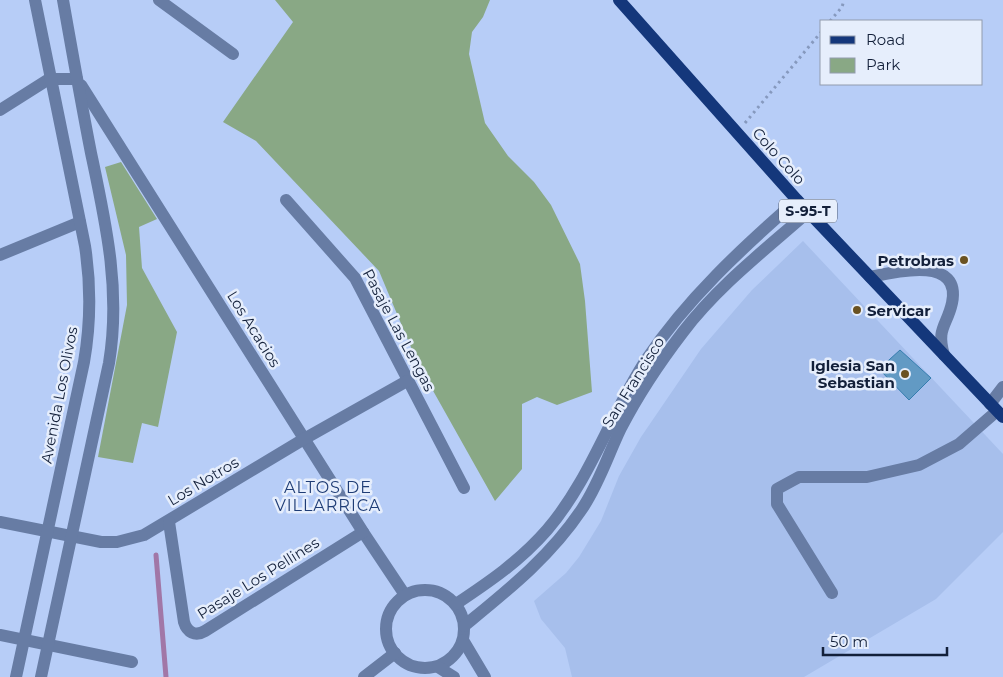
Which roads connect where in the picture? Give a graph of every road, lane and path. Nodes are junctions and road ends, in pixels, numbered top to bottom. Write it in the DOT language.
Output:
graph roads {
  1 [pos="35,0"];
  2 [pos="64,0"];
  3 [pos="159,0"];
  4 [pos="619,0"];
  5 [pos="844,0"];
  6 [pos="831,20"];
  7 [pos="820,33"];
  8 [pos="233,54"];
  9 [pos="49,79"];
  10 [pos="77,79"];
  11 [pos="0,110"];
  12 [pos="736,133"];
  13 [pos="286,200"];
  14 [pos="797,200"];
  15 [pos="808,212"];
  16 [pos="80,222"];
  17 [pos="0,254"];
  18 [pos="870,277"];
  19 [pos="944,355"];
  20 [pos="407,381"];
  21 [pos="1003,387"];
  22 [pos="997,411"];
  23 [pos="304,439"];
  24 [pos="464,488"];
  25 [pos="0,522"];
  26 [pos="168,522"];
  27 [pos="48,532"];
  28 [pos="363,532"];
  29 [pos="71,538"];
  30 [pos="832,593"];
  31 [pos="405,595"];
  32 [pos="456,604"];
  33 [pos="464,626"];
  34 [pos="0,635"];
  35 [pos="24,640"];
  36 [pos="462,640"];
  37 [pos="48,645"];
  38 [pos="395,653"];
  39 [pos="132,662"];
  40 [pos="438,667"];
  41 [pos="16,677"];
  42 [pos="41,677"];
  43 [pos="364,677"];
  44 [pos="454,677"];
  45 [pos="484,677"];
  1 -- 9 [label="street, Avenida Los Olivos"];
  2 -- 10 [label="street"];
  3 -- 8 [label="street"];
  4 -- 12 [label="main road, Colo Colo / S-95-T"];
  5 -- 6 [label="path"];
  7 -- 12 [label="path"];
  9 -- 10 [label="street"];
  9 -- 11 [label="street"];
  9 -- 16 [label="street, Avenida Los Olivos"];
  10 -- 23 [label="street, Los Acacios"];
  10 -- 29 [label="street"];
  12 -- 14 [label="main road, Colo Colo / S-95-T"];
  13 -- 20 [label="street, Pasaje Las Lengas"];
  14 -- 15 [label="main road, Colo Colo / S-95-T"];
  14 -- 32 [label="street, San Francisco"];
  15 -- 18 [label="main road, Colo Colo / S-95-T"];
  15 -- 33 [label="street, San Francisco"];
  16 -- 17 [label="street"];
  16 -- 27 [label="street, Avenida Los Olivos"];
  18 -- 19 [label="main road, Colo Colo / S-95-T"];
  18 -- 19 [label="street"];
  19 -- 22 [label="main road, Colo Colo / S-95-T"];
  20 -- 23 [label="street, Los Notros"];
  20 -- 24 [label="street, Pasaje Las Lengas"];
  21 -- 22 [label="street"];
  22 -- 30 [label="street"];
  23 -- 26 [label="street, Los Notros"];
  23 -- 28 [label="street, Los Acacios"];
  25 -- 27 [label="street, Los Notros"];
  26 -- 28 [label="street, Pasaje Los Pellines"];
  26 -- 29 [label="street, Los Notros"];
  27 -- 29 [label="street, Los Notros"];
  27 -- 35 [label="street, Avenida Los Olivos"];
  28 -- 31 [label="street, Los Acacios"];
  29 -- 37 [label="street"];
  31 -- 32 [label="street"];
  31 -- 38 [label="street"];
  32 -- 33 [label="street"];
  33 -- 36 [label="street"];
  34 -- 35 [label="street"];
  35 -- 37 [label="street"];
  35 -- 41 [label="street, Avenida Los Olivos"];
  36 -- 40 [label="street"];
  36 -- 45 [label="street"];
  37 -- 39 [label="street"];
  37 -- 42 [label="street"];
  38 -- 40 [label="street"];
  38 -- 43 [label="street"];
  40 -- 44 [label="street"];
}
